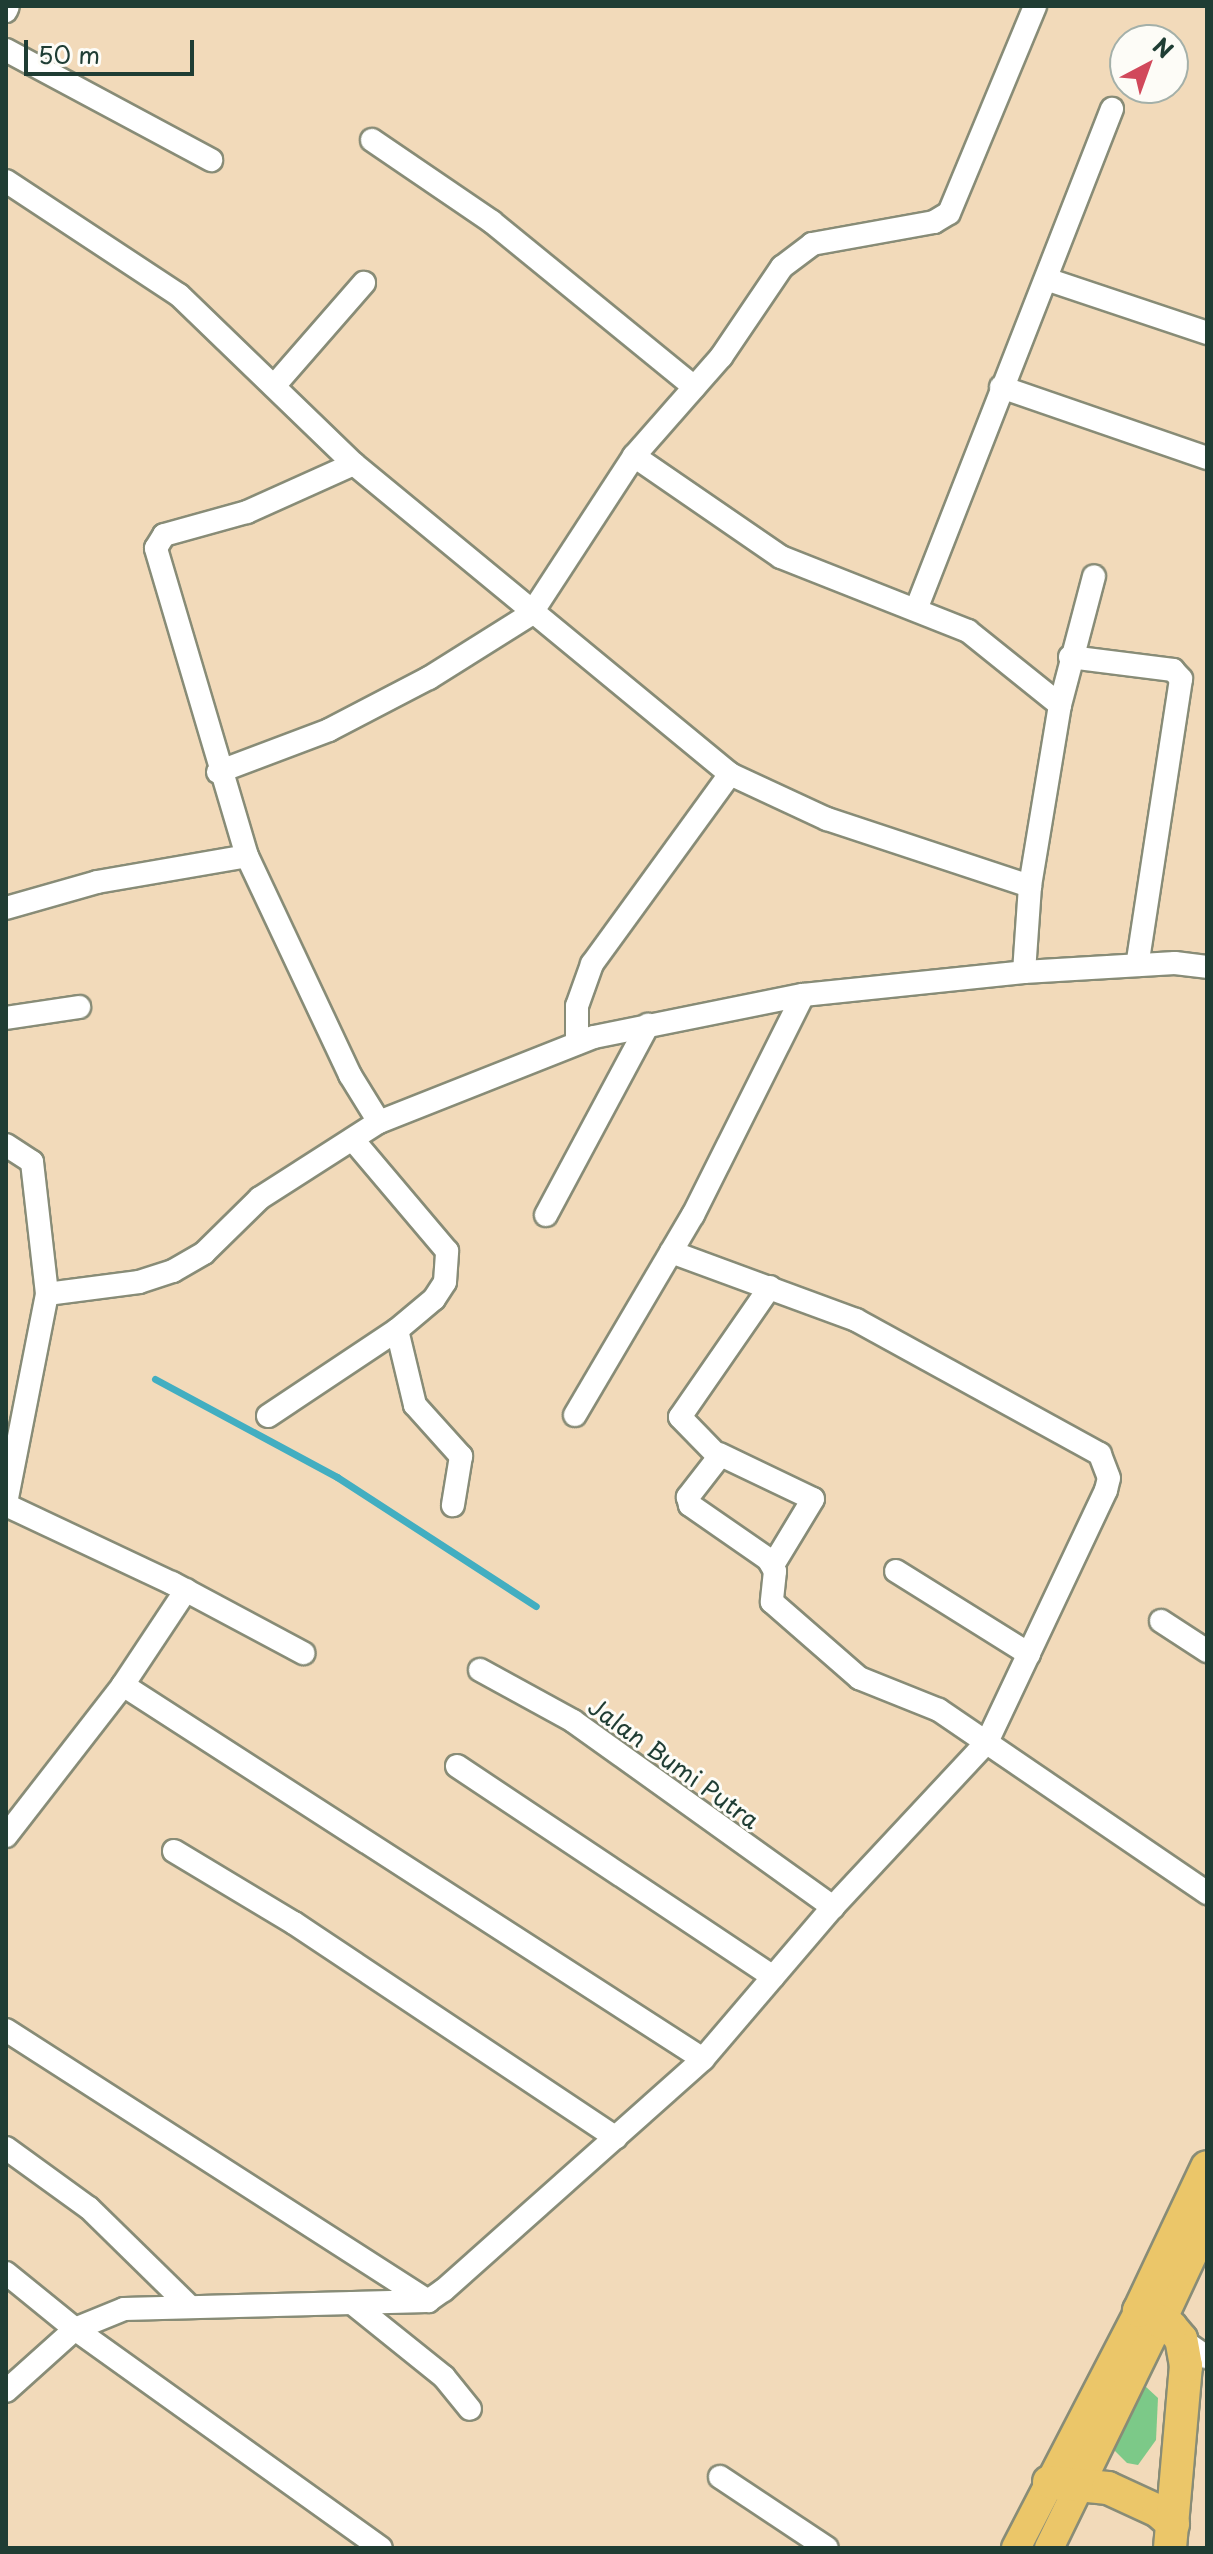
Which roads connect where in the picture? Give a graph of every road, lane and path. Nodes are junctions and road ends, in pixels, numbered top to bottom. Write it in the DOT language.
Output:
graph roads {
  1 [pos="1035,6"];
  2 [pos="6,50"];
  3 [pos="1112,109"];
  4 [pos="372,140"];
  5 [pos="211,160"];
  6 [pos="6,181"];
  7 [pos="1049,280"];
  8 [pos="364,283"];
  9 [pos="1207,333"];
  10 [pos="274,386"];
  11 [pos="694,387"];
  12 [pos="1001,387"];
  13 [pos="634,456"];
  14 [pos="1207,458"];
  15 [pos="354,464"];
  16 [pos="1094,576"];
  17 [pos="917,607"];
  18 [pos="531,614"];
  19 [pos="1070,657"];
  20 [pos="1060,705"];
  21 [pos="218,772"];
  22 [pos="730,774"];
  23 [pos="247,856"];
  24 [pos="1030,886"];
  25 [pos="6,908"];
  26 [pos="1137,965"];
  27 [pos="1207,967"];
  28 [pos="1024,972"];
  29 [pos="803,995"];
  30 [pos="79,1007"];
  31 [pos="6,1018"];
  32 [pos="648,1025"];
  33 [pos="577,1043"];
  34 [pos="379,1122"];
  35 [pos="355,1142"];
  36 [pos="6,1145"];
  37 [pos="546,1215"];
  38 [pos="671,1252"];
  39 [pos="770,1287"];
  40 [pos="47,1294"];
  41 [pos="397,1330"];
  42 [pos="575,1415"];
  43 [pos="268,1416"];
  44 [pos="14,1433"];
  45 [pos="719,1454"];
  46 [pos="6,1504"];
  47 [pos="453,1505"];
  48 [pos="773,1565"];
  49 [pos="896,1571"];
  50 [pos="186,1590"];
  51 [pos="1161,1621"];
  52 [pos="1207,1651"];
  53 [pos="303,1653"];
  54 [pos="1029,1654"];
  55 [pos="480,1670"];
  56 [pos="123,1685"];
  57 [pos="987,1742"];
  58 [pos="457,1766"];
  59 [pos="6,1836"];
  60 [pos="174,1851"];
  61 [pos="1207,1893"];
  62 [pos="833,1907"];
  63 [pos="773,1977"];
  64 [pos="6,2030"];
  65 [pos="703,2059"];
  66 [pos="616,2138"];
  67 [pos="6,2148"];
  68 [pos="1207,2167"];
  69 [pos="1207,2219"];
  70 [pos="6,2273"];
  71 [pos="428,2301"];
  72 [pos="352,2303"];
  73 [pos="190,2307"];
  74 [pos="75,2329"];
  75 [pos="1172,2332"];
  76 [pos="6,2391"];
  77 [pos="470,2409"];
  78 [pos="720,2477"];
  79 [pos="1064,2483"];
  80 [pos="1173,2540"];
  81 [pos="381,2548"];
  82 [pos="827,2548"];
  83 [pos="1016,2548"];
  84 [pos="1049,2548"];
  1 -- 11 [label="street"];
  2 -- 5 [label="street"];
  3 -- 7 [label="street"];
  4 -- 11 [label="street"];
  6 -- 10 [label="street"];
  7 -- 9 [label="street"];
  7 -- 12 [label="street"];
  8 -- 10 [label="street"];
  10 -- 15 [label="street"];
  11 -- 13 [label="street"];
  12 -- 14 [label="street"];
  12 -- 17 [label="street"];
  13 -- 17 [label="street"];
  13 -- 18 [label="street"];
  15 -- 18 [label="street"];
  15 -- 21 [label="street"];
  16 -- 19 [label="street"];
  17 -- 20 [label="street"];
  18 -- 21 [label="street"];
  18 -- 22 [label="street"];
  19 -- 20 [label="street"];
  19 -- 26 [label="street"];
  20 -- 24 [label="street"];
  21 -- 23 [label="street"];
  22 -- 24 [label="street"];
  22 -- 33 [label="street"];
  23 -- 25 [label="street"];
  23 -- 34 [label="street"];
  24 -- 28 [label="street"];
  26 -- 27 [label="street"];
  26 -- 28 [label="street"];
  28 -- 29 [label="street"];
  29 -- 32 [label="street"];
  29 -- 38 [label="street"];
  30 -- 31 [label="street"];
  32 -- 33 [label="street"];
  32 -- 37 [label="street"];
  33 -- 34 [label="street"];
  34 -- 35 [label="street"];
  35 -- 40 [label="street"];
  35 -- 41 [label="street"];
  36 -- 40 [label="street"];
  38 -- 39 [label="street"];
  38 -- 42 [label="street"];
  39 -- 45 [label="street"];
  39 -- 54 [label="street"];
  40 -- 44 [label="street"];
  41 -- 43 [label="street"];
  41 -- 47 [label="street"];
  44 -- 46 [label="street"];
  45 -- 48 [label="street"];
  45 -- 48 [label="street"];
  46 -- 50 [label="street"];
  48 -- 57 [label="street"];
  49 -- 54 [label="street"];
  50 -- 53 [label="street"];
  50 -- 56 [label="street"];
  51 -- 52 [label="street"];
  54 -- 57 [label="street"];
  55 -- 62 [label="street, Jalan Bumi Putra"];
  56 -- 59 [label="street"];
  56 -- 65 [label="street"];
  57 -- 61 [label="street"];
  57 -- 62 [label="street"];
  58 -- 63 [label="street"];
  60 -- 66 [label="street"];
  62 -- 63 [label="street"];
  63 -- 65 [label="street"];
  64 -- 71 [label="street"];
  65 -- 66 [label="street"];
  66 -- 71 [label="street"];
  67 -- 73 [label="street"];
  68 -- 75 [label="highway"];
  69 -- 75 [label="highway"];
  70 -- 74 [label="street"];
  71 -- 72 [label="street"];
  72 -- 73 [label="street"];
  72 -- 77 [label="street"];
  73 -- 74 [label="street"];
  74 -- 76 [label="street"];
  74 -- 81 [label="street"];
  75 -- 79 [label="main road"];
  75 -- 80 [label="highway"];
  78 -- 82 [label="street"];
  79 -- 80 [label="highway"];
  79 -- 83 [label="main road"];
  79 -- 84 [label="main road"];
}
